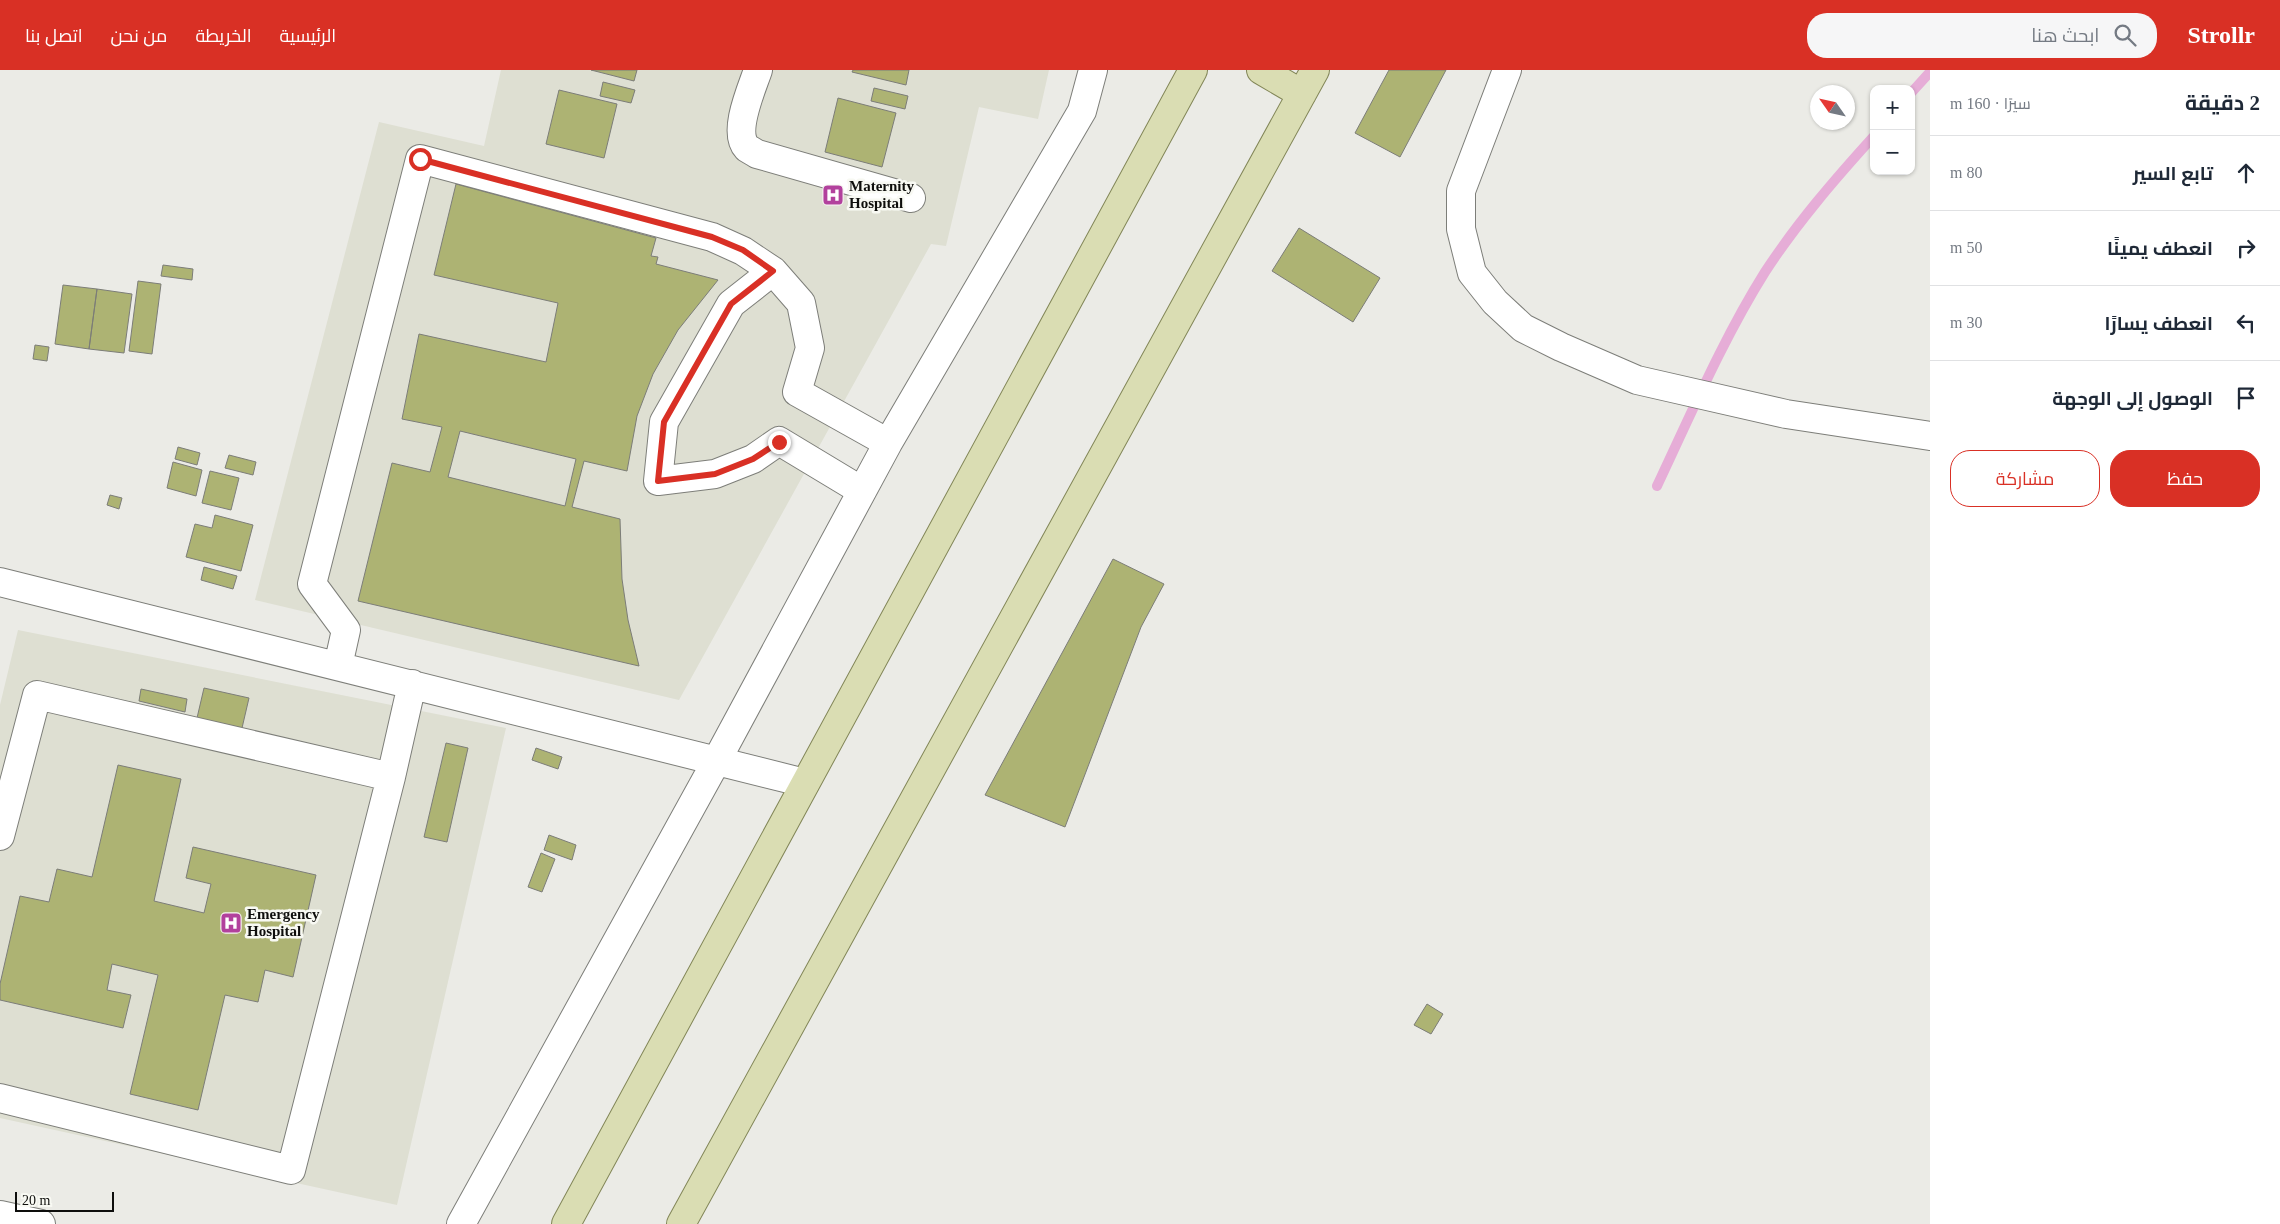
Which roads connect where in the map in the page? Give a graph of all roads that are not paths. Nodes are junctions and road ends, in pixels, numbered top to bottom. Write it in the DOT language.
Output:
graph roads {
  1 [pos="758,70"];
  2 [pos="1093,70"];
  3 [pos="1104,70"];
  4 [pos="1193,70"];
  5 [pos="1261,70"];
  6 [pos="1315,70"];
  7 [pos="1507,70"];
  8 [pos="1302,94"];
  9 [pos="1082,111"];
  10 [pos="911,198"];
  11 [pos="773,271"];
  12 [pos="1930,436"];
  13 [pos="888,443"];
  14 [pos="862,492"];
  15 [pos="0,582"];
  16 [pos="338,666"];
  17 [pos="412,684"];
  18 [pos="717,760"];
  19 [pos="391,777"];
  20 [pos="805,783"];
  21 [pos="0,836"];
  22 [pos="0,1098"];
  23 [pos="0,1215"];
  24 [pos="41,1224"];
  25 [pos="461,1224"];
  26 [pos="566,1224"];
  27 [pos="680,1224"];
  1 -- 10 [label="street"];
  2 -- 9 [label="street"];
  3 -- 9 [label="street"];
  4 -- 20 [label="main road"];
  5 -- 8 [label="main road"];
  6 -- 8 [label="main road"];
  7 -- 12 [label="street"];
  8 -- 27 [label="main road"];
  9 -- 13 [label="street"];
  11 -- 13 [label="street"];
  11 -- 14 [label="street"];
  11 -- 16 [label="street"];
  13 -- 14 [label="street"];
  14 -- 18 [label="street"];
  15 -- 16 [label="street"];
  16 -- 17 [label="street"];
  17 -- 18 [label="street"];
  17 -- 19 [label="street"];
  18 -- 20 [label="street"];
  18 -- 25 [label="street"];
  19 -- 21 [label="street"];
  19 -- 22 [label="street"];
  20 -- 26 [label="main road"];
  23 -- 24 [label="street"];
}
